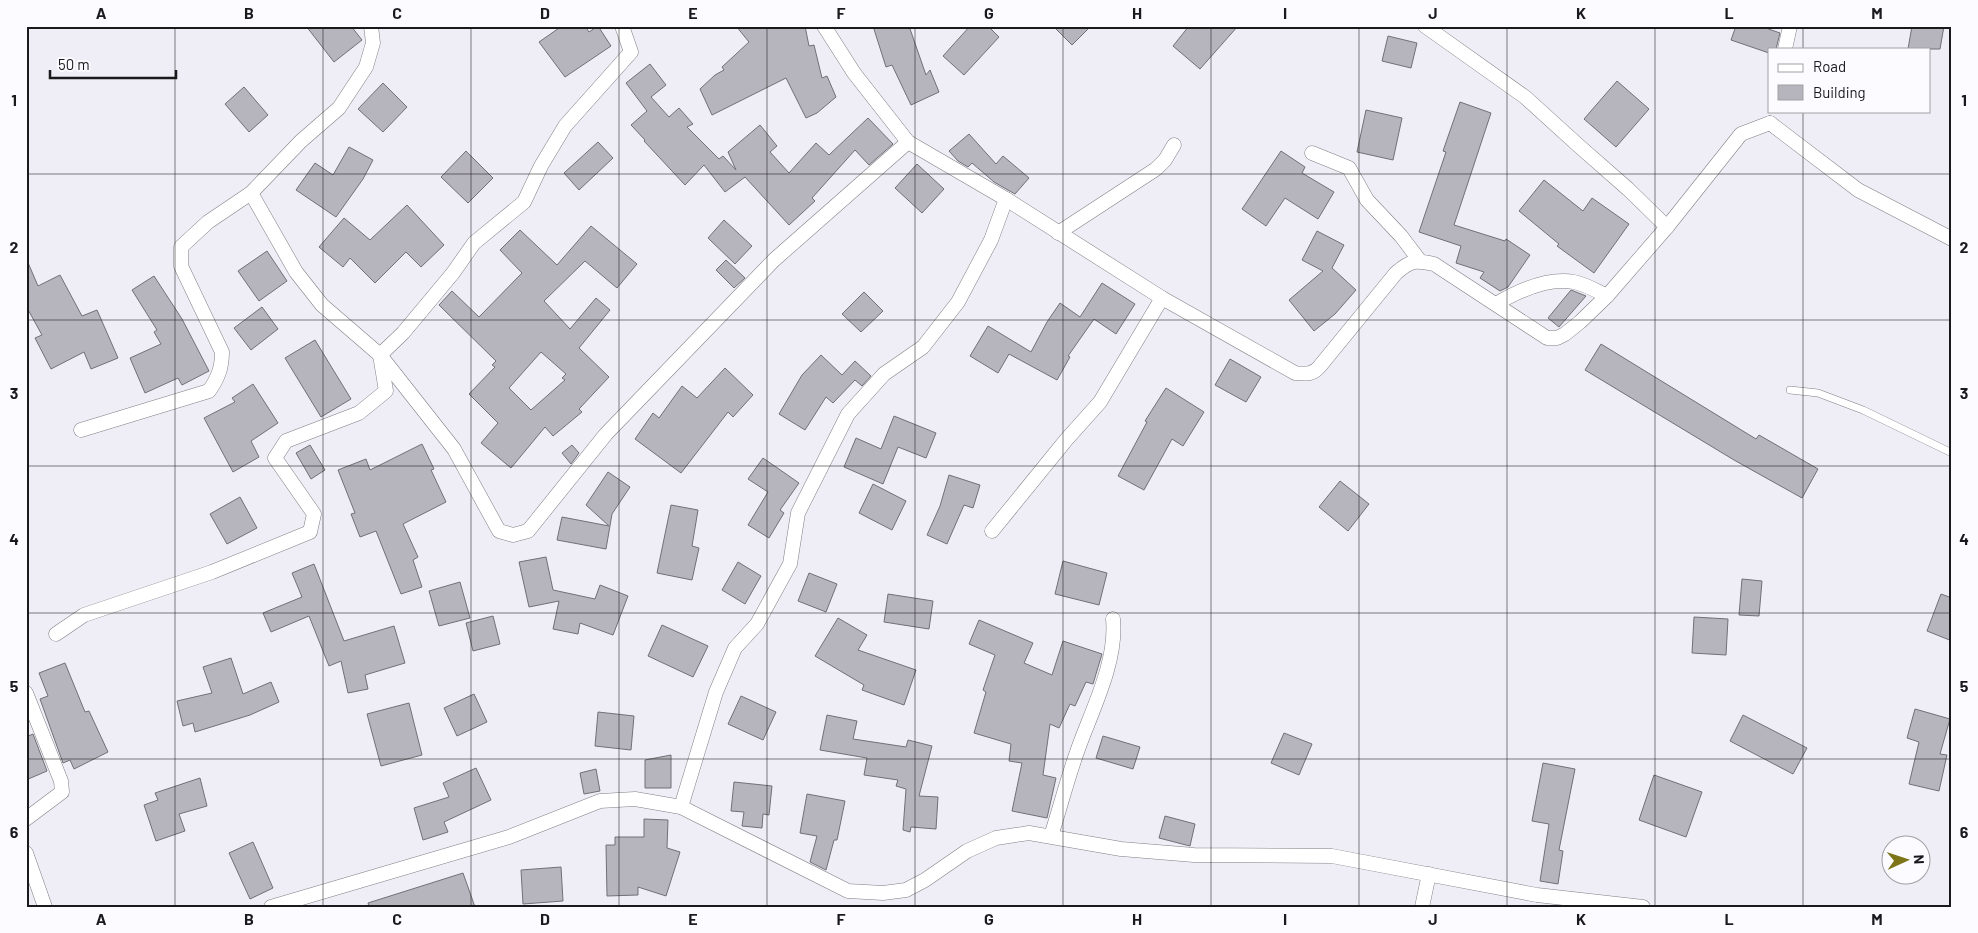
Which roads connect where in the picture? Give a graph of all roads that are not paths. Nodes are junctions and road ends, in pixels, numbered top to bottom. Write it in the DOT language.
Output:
graph roads {
  1 [pos="371,26"];
  2 [pos="622,26"];
  3 [pos="824,26"];
  4 [pos="1425,26"];
  5 [pos="1789,27"];
  6 [pos="1785,48"];
  7 [pos="1771,117"];
  8 [pos="908,142"];
  9 [pos="1174,145"];
  10 [pos="1312,153"];
  11 [pos="251,193"];
  12 [pos="1006,199"];
  13 [pos="1667,227"];
  14 [pos="1058,233"];
  15 [pos="1952,239"];
  16 [pos="1420,261"];
  17 [pos="1607,296"];
  18 [pos="1162,298"];
  19 [pos="1496,304"];
  20 [pos="380,355"];
  21 [pos="1790,390"];
  22 [pos="81,430"];
  23 [pos="1952,453"];
  24 [pos="992,531"];
  25 [pos="1113,619"];
  26 [pos="56,634"];
  27 [pos="26,693"];
  28 [pos="682,807"];
  29 [pos="26,819"];
  30 [pos="1051,836"];
  31 [pos="26,853"];
  32 [pos="1429,874"];
  33 [pos="45,907"];
  34 [pos="271,907"];
  35 [pos="1422,907"];
  36 [pos="1642,907"];
  1 -- 11 [label="street"];
  2 -- 20 [label="street"];
  3 -- 8 [label="street"];
  4 -- 13 [label="street"];
  5 -- 6 [label="street"];
  7 -- 13 [label="street"];
  7 -- 15 [label="street"];
  8 -- 12 [label="street"];
  8 -- 20 [label="street"];
  9 -- 14 [label="street"];
  10 -- 16 [label="street"];
  11 -- 20 [label="street"];
  11 -- 22 [label="street"];
  12 -- 14 [label="street"];
  12 -- 28 [label="street"];
  13 -- 17 [label="street"];
  14 -- 18 [label="street"];
  16 -- 18 [label="street"];
  16 -- 19 [label="street"];
  17 -- 19 [label="street"];
  17 -- 19 [label="street"];
  18 -- 24 [label="street"];
  20 -- 26 [label="street"];
  21 -- 23 [label="lane"];
  25 -- 30 [label="street"];
  27 -- 29 [label="street"];
  28 -- 30 [label="street"];
  28 -- 34 [label="street"];
  30 -- 32 [label="street"];
  31 -- 33 [label="street"];
  32 -- 35 [label="street"];
  32 -- 36 [label="street"];
}
